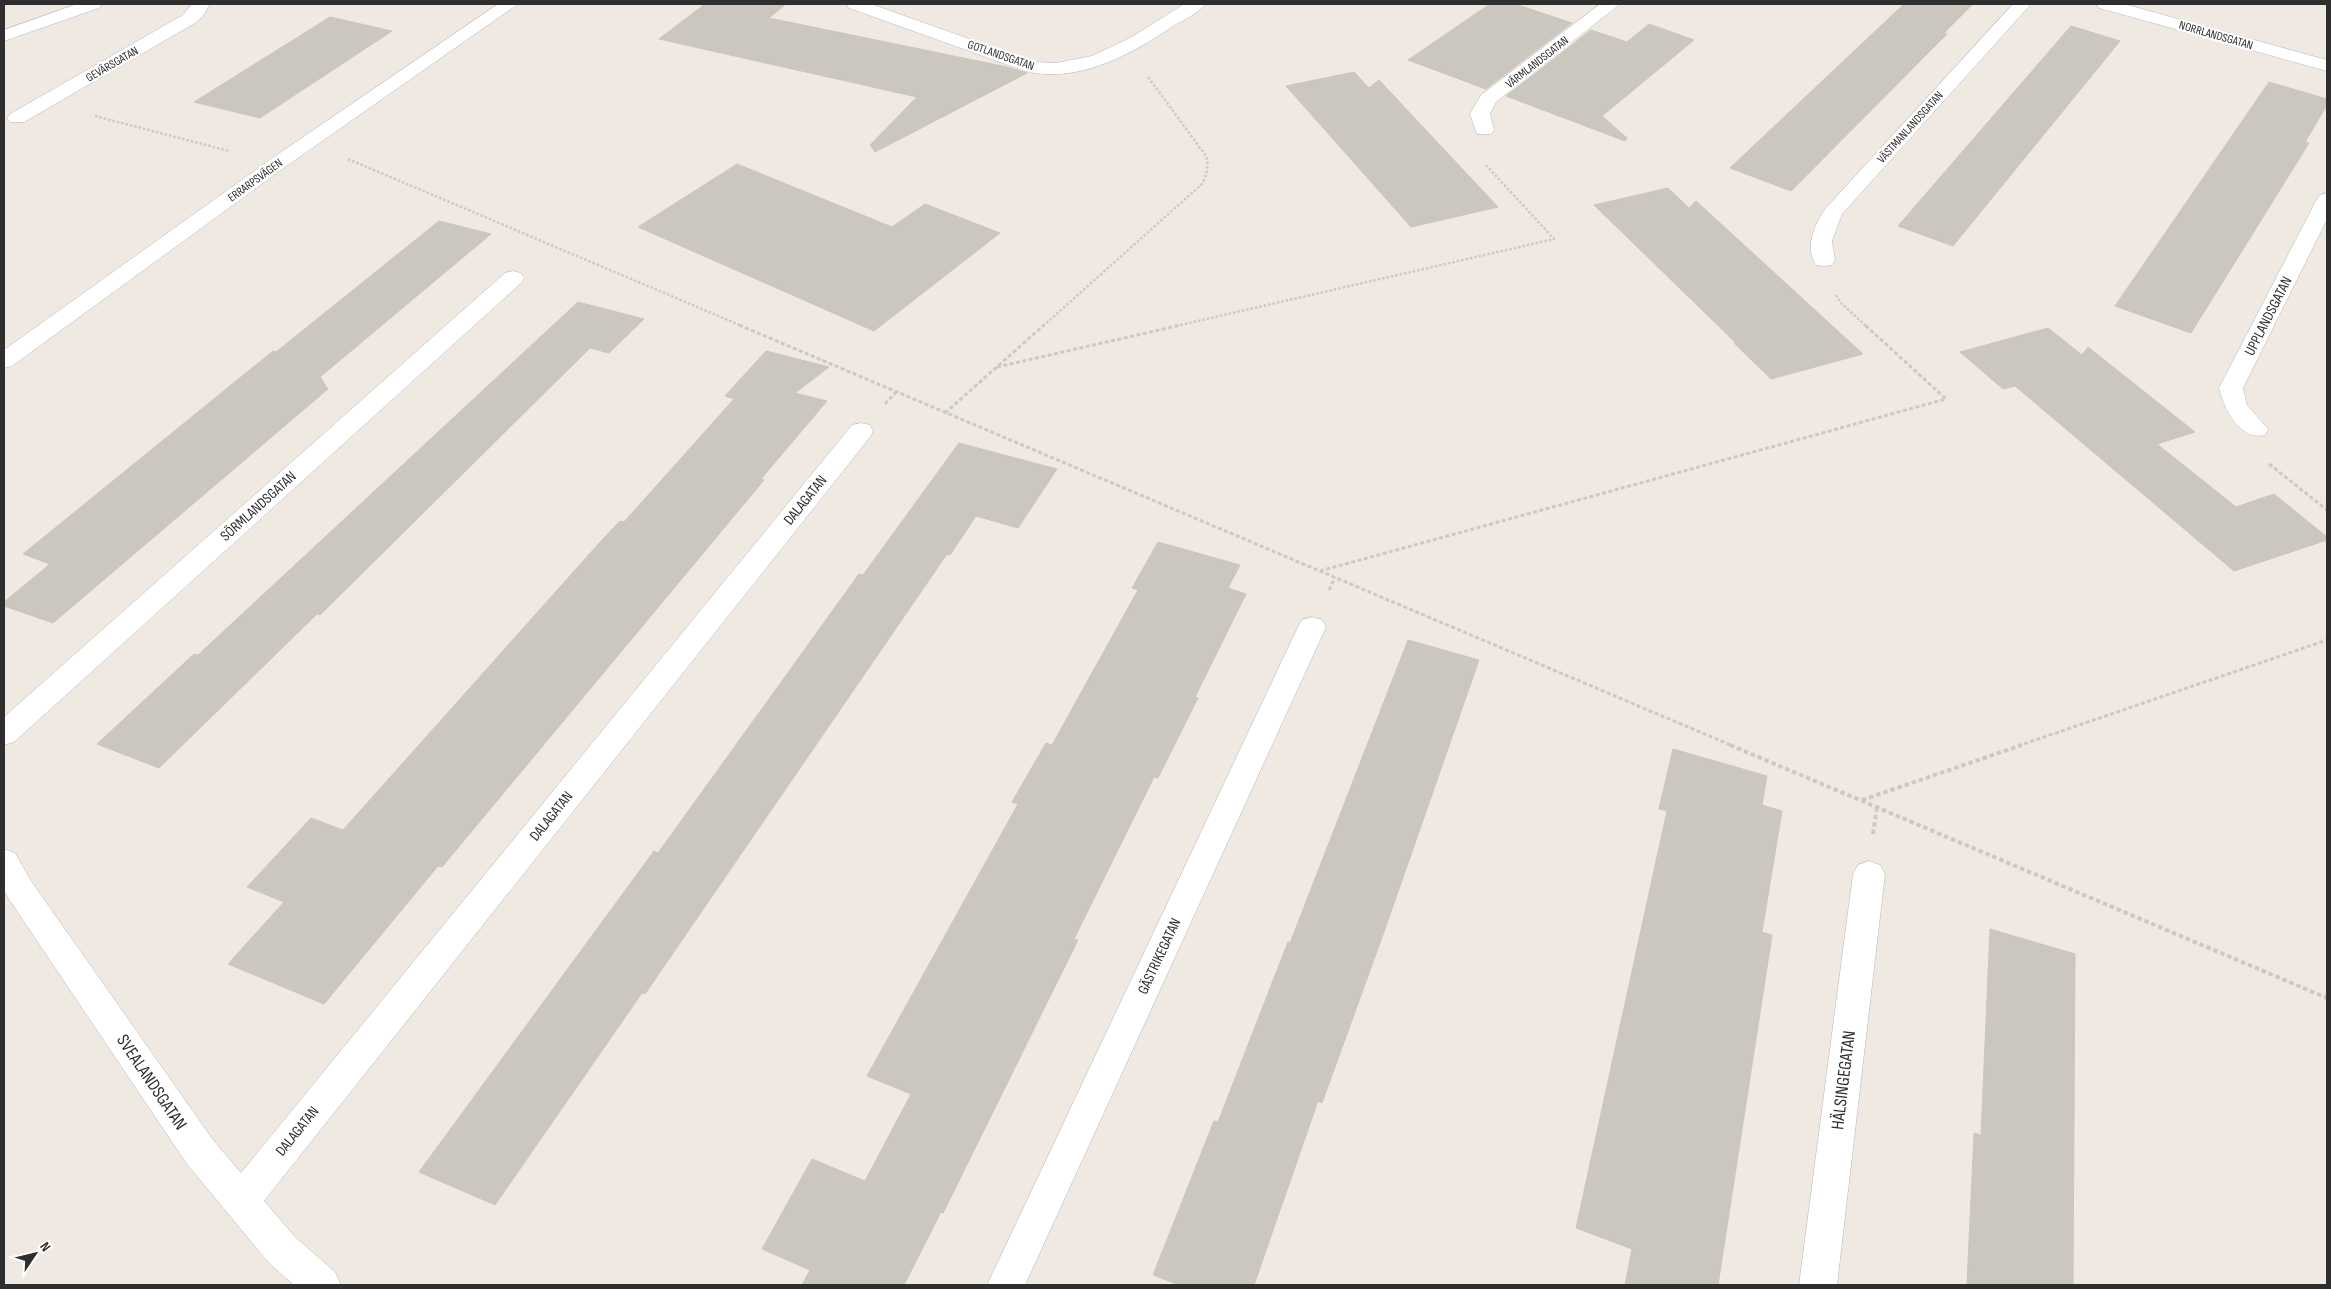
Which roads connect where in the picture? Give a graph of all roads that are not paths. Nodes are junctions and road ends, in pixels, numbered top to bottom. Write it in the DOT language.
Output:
graph roads {
  1 [pos="93,4"];
  2 [pos="201,4"];
  3 [pos="509,4"];
  4 [pos="855,4"];
  5 [pos="1196,4"];
  6 [pos="1611,4"];
  7 [pos="2022,4"];
  8 [pos="2105,4"];
  9 [pos="2177,4"];
  10 [pos="2162,20"];
  11 [pos="4,36"];
  12 [pos="2327,66"];
  13 [pos="17,118"];
  14 [pos="1484,130"];
  15 [pos="2327,199"];
  16 [pos="1824,260"];
  17 [pos="513,278"];
  18 [pos="4,361"];
  19 [pos="2256,429"];
  20 [pos="861,431"];
  21 [pos="1312,627"];
  22 [pos="4,734"];
  23 [pos="4,862"];
  24 [pos="1868,874"];
  25 [pos="241,1201"];
  26 [pos="322,1285"];
  27 [pos="1006,1285"];
  28 [pos="1818,1285"];
  1 -- 11 [label="street"];
  2 -- 13 [label="street, GEVÄRSGATAN"];
  3 -- 18 [label="street, ERRARPSVÄGEN"];
  4 -- 5 [label="street, GOTLANDSGATAN"];
  6 -- 14 [label="street, VÄRMLANDSGATAN"];
  7 -- 16 [label="street, VÄSTMANLANDSGATAN"];
  8 -- 10 [label="street, NORRLANDSGATAN"];
  9 -- 10 [label="street"];
  10 -- 12 [label="street, NORRLANDSGATAN"];
  15 -- 19 [label="street, UPPLANDSGATAN"];
  17 -- 22 [label="street, SÖRMLANDSGATAN"];
  20 -- 25 [label="street, DALAGATAN"];
  21 -- 27 [label="street, GÄSTRIKEGATAN"];
  23 -- 25 [label="street, SVEALANDSGATAN"];
  24 -- 28 [label="street, HÄLSINGEGATAN"];
  25 -- 26 [label="street, SVEALANDSGATAN"];
}
